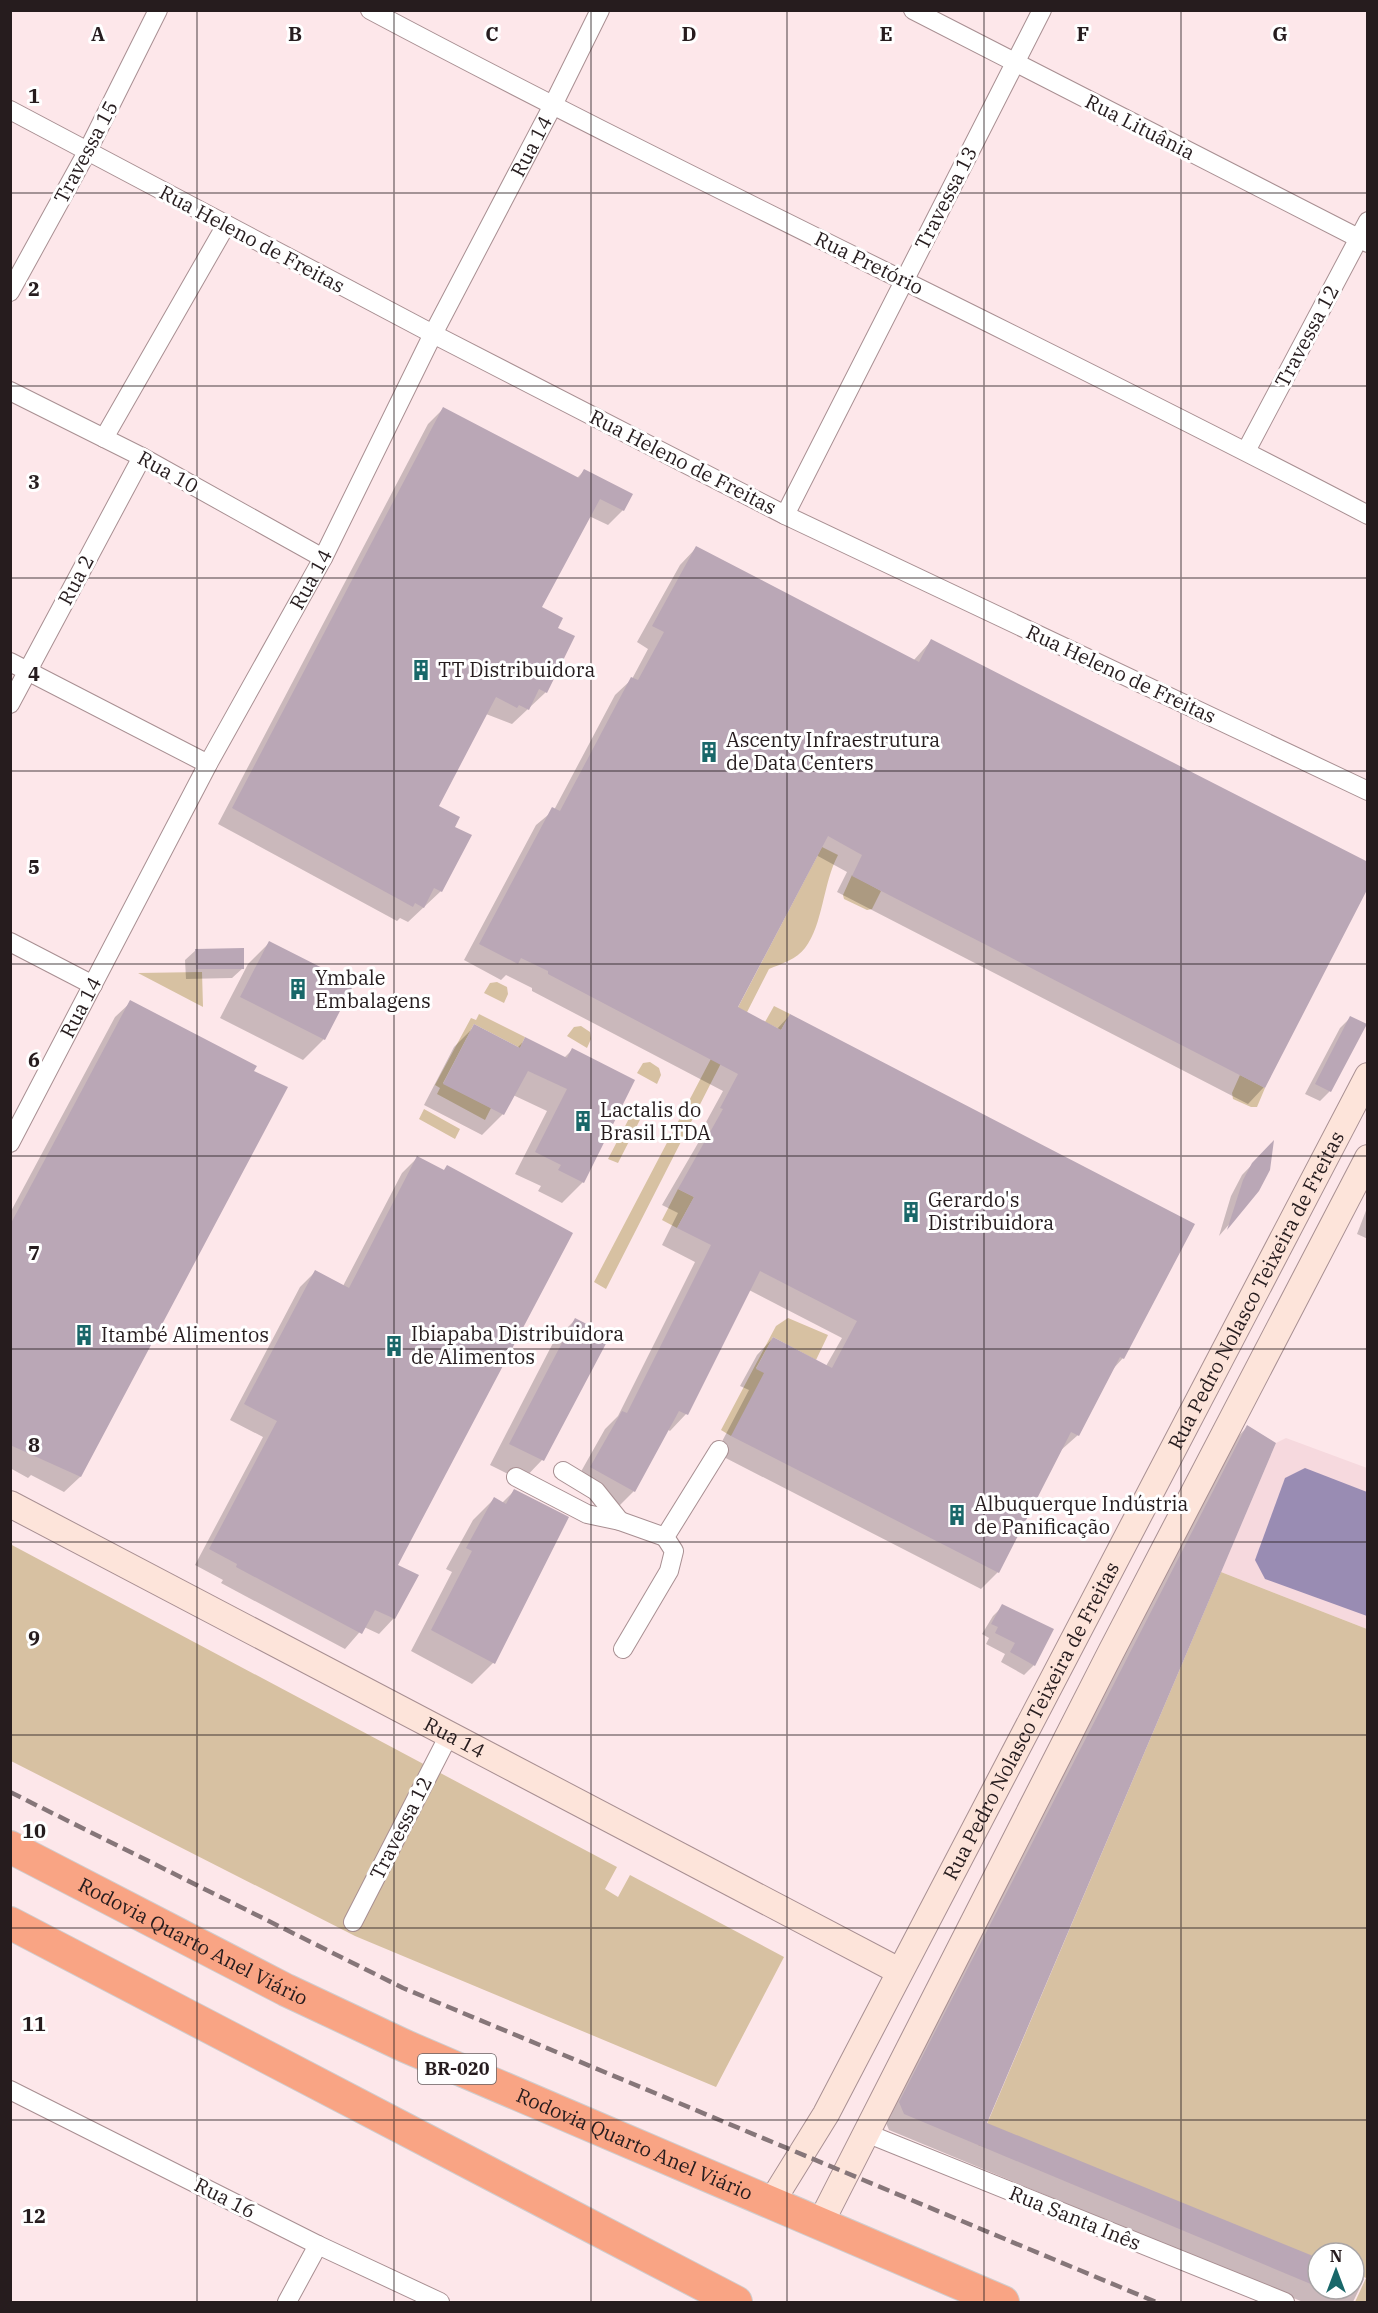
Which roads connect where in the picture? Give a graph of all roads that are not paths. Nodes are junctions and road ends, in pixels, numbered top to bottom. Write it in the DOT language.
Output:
graph roads {
  1 [pos="158,10"];
  2 [pos="370,10"];
  3 [pos="600,10"];
  4 [pos="914,10"];
  5 [pos="1042,10"];
  6 [pos="1015,63"];
  7 [pos="552,107"];
  8 [pos="10,110"];
  9 [pos="87,152"];
  10 [pos="1368,220"];
  11 [pos="226,225"];
  12 [pos="1363,241"];
  13 [pos="905,280"];
  14 [pos="10,292"];
  15 [pos="433,334"];
  16 [pos="10,391"];
  17 [pos="104,438"];
  18 [pos="1246,451"];
  19 [pos="142,457"];
  20 [pos="785,515"];
  21 [pos="1368,515"];
  22 [pos="323,558"];
  23 [pos="10,662"];
  24 [pos="28,671"];
  25 [pos="10,704"];
  26 [pos="208,764"];
  27 [pos="1368,791"];
  28 [pos="10,942"];
  29 [pos="93,985"];
  30 [pos="1368,1076"];
  31 [pos="10,1143"];
  32 [pos="1368,1158"];
  33 [pos="719,1450"];
  34 [pos="563,1472"];
  35 [pos="516,1477"];
  36 [pos="10,1504"];
  37 [pos="620,1521"];
  38 [pos="665,1537"];
  39 [pos="1078,1633"];
  40 [pos="623,1648"];
  41 [pos="1111,1652"];
  42 [pos="450,1733"];
  43 [pos="10,1847"];
  44 [pos="353,1922"];
  45 [pos="10,1923"];
  46 [pos="899,1971"];
  47 [pos="10,2090"];
  48 [pos="866,2133"];
  49 [pos="771,2203"];
  50 [pos="820,2224"];
  51 [pos="318,2245"];
  52 [pos="729,2301"];
  53 [pos="287,2302"];
  54 [pos="440,2302"];
  55 [pos="1003,2302"];
  56 [pos="1285,2302"];
  1 -- 9 [label="street, Travessa 15"];
  2 -- 7 [label="street, Rua Pretório"];
  3 -- 7 [label="street, Rua 14"];
  4 -- 6 [label="street, Rua Lituânia"];
  5 -- 6 [label="street, Travessa 13"];
  6 -- 12 [label="street, Rua Lituânia"];
  6 -- 13 [label="street, Travessa 13"];
  7 -- 13 [label="street, Rua Pretório"];
  7 -- 15 [label="street, Rua 14"];
  8 -- 9 [label="street, Rua Heleno de Freitas"];
  9 -- 11 [label="street, Rua Heleno de Freitas"];
  9 -- 14 [label="street, Travessa 15"];
  10 -- 12 [label="street, Travessa 12"];
  11 -- 15 [label="street, Rua Heleno de Freitas"];
  11 -- 17 [label="street"];
  12 -- 18 [label="street, Travessa 12"];
  13 -- 18 [label="street, Rua Pretório"];
  13 -- 20 [label="street, Travessa 13"];
  15 -- 20 [label="street, Rua Heleno de Freitas"];
  15 -- 22 [label="street, Rua 14"];
  16 -- 17 [label="street, Rua 10"];
  17 -- 19 [label="street, Rua 10"];
  18 -- 21 [label="street, Rua Pretório"];
  19 -- 22 [label="street, Rua 10"];
  19 -- 24 [label="street, Rua 2"];
  20 -- 27 [label="street, Rua Heleno de Freitas"];
  22 -- 26 [label="street, Rua 14"];
  23 -- 24 [label="street"];
  24 -- 25 [label="street, Rua 2"];
  24 -- 26 [label="street"];
  26 -- 29 [label="street, Rua 14"];
  28 -- 29 [label="street"];
  29 -- 31 [label="street, Rua 14"];
  30 -- 39 [label="main road, Rua Pedro Nolasco Teixeira de Freitas"];
  32 -- 41 [label="main road, Rua Pedro Nolasco Teixeira de Freitas"];
  33 -- 38 [label="street"];
  34 -- 37 [label="street"];
  35 -- 37 [label="street"];
  36 -- 42 [label="main road, Rua 14"];
  37 -- 38 [label="street"];
  38 -- 40 [label="street"];
  39 -- 41 [label="main road"];
  39 -- 46 [label="main road, Rua Pedro Nolasco Teixeira de Freitas"];
  41 -- 48 [label="main road, Rua Pedro Nolasco Teixeira de Freitas"];
  42 -- 44 [label="street, Travessa 12"];
  42 -- 46 [label="main road, Rua 14"];
  43 -- 49 [label="highway, Rodovia Quarto Anel Viário / BR-020"];
  45 -- 52 [label="highway"];
  46 -- 49 [label="main road, Rua Pedro Nolasco Teixeira de Freitas"];
  47 -- 51 [label="street, Rua 16"];
  48 -- 50 [label="main road, Rua Pedro Nolasco Teixeira de Freitas"];
  48 -- 56 [label="street, Rua Santa Inês"];
  49 -- 50 [label="highway, Rodovia Quarto Anel Viário / BR-020"];
  50 -- 55 [label="highway, Rodovia Quarto Anel Viário / BR-020"];
  51 -- 53 [label="street"];
  51 -- 54 [label="street, Rua 16"];
}
